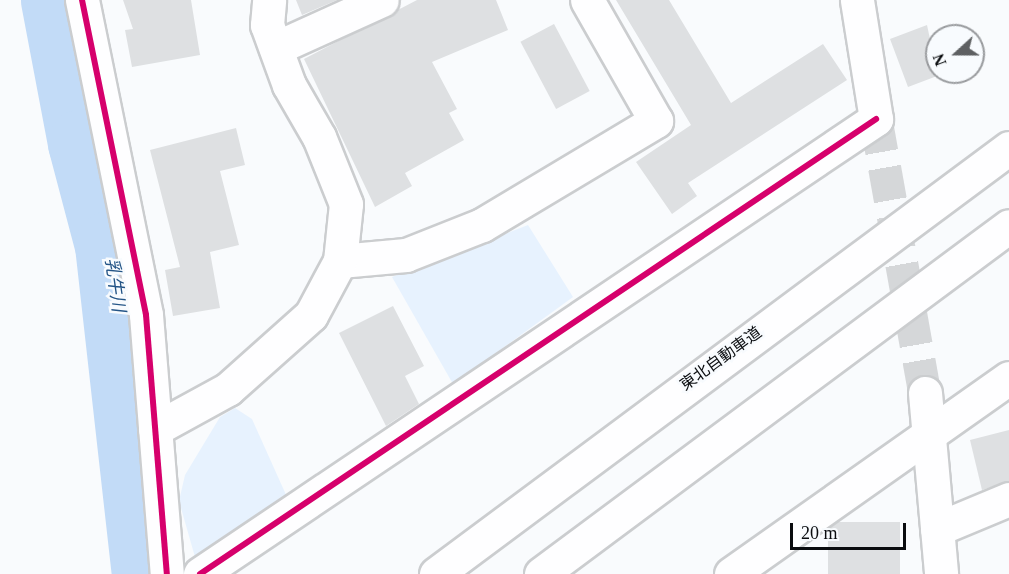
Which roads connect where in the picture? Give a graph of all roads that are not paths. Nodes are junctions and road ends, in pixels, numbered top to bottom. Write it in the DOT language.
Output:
graph roads {
  1 [pos="82,0"];
  2 [pos="269,0"];
  3 [pos="382,0"];
  4 [pos="587,0"];
  5 [pos="857,0"];
  6 [pos="276,48"];
  7 [pos="1009,148"];
  8 [pos="1009,226"];
  9 [pos="340,261"];
  10 [pos="1009,378"];
  11 [pos="925,393"];
  12 [pos="155,429"];
  13 [pos="929,436"];
  14 [pos="1009,499"];
  15 [pos="937,529"];
  16 [pos="168,574"];
  17 [pos="200,574"];
  18 [pos="436,574"];
  19 [pos="541,574"];
  20 [pos="731,574"];
  21 [pos="941,574"];
  1 -- 12 [label="main road"];
  2 -- 6 [label="main road"];
  3 -- 6 [label="main road"];
  4 -- 9 [label="main road"];
  5 -- 17 [label="main road"];
  6 -- 9 [label="main road"];
  7 -- 18 [label="main road, 東北自動車道"];
  8 -- 19 [label="main road"];
  9 -- 12 [label="main road"];
  10 -- 13 [label="main road"];
  11 -- 13 [label="main road"];
  12 -- 16 [label="main road"];
  13 -- 15 [label="main road"];
  13 -- 20 [label="main road"];
  14 -- 15 [label="main road"];
  15 -- 21 [label="main road"];
}
